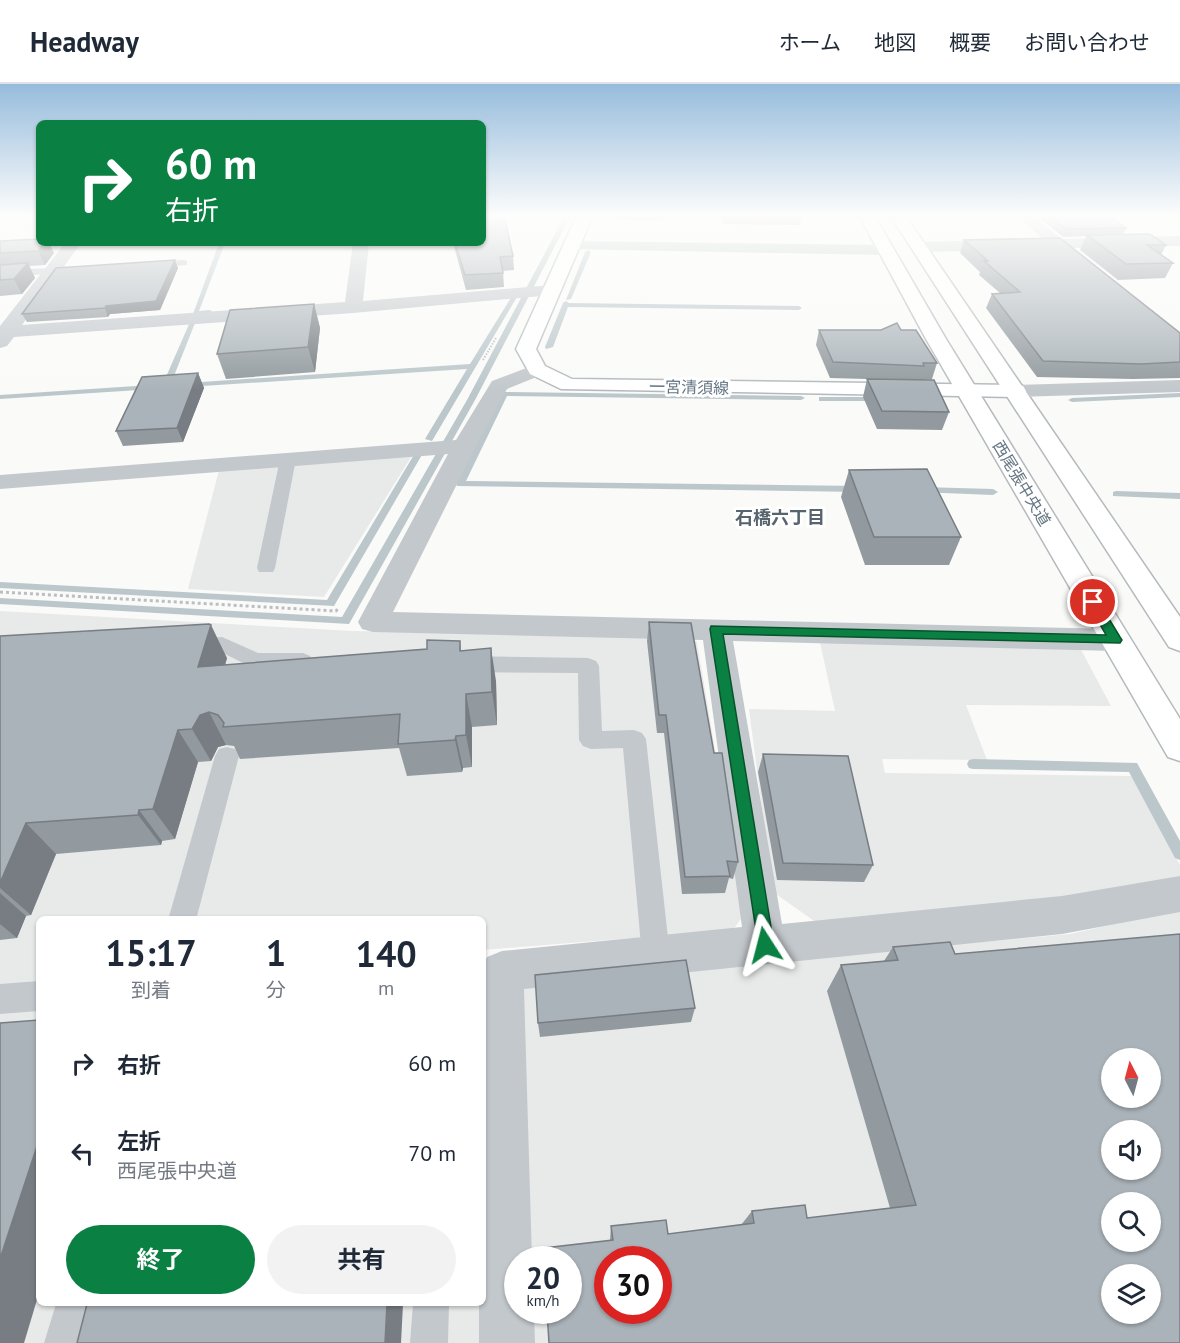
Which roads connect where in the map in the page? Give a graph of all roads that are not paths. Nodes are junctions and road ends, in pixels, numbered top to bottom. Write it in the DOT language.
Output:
graph roads {
  1 [pos="55,274"];
  2 [pos="357,274"];
  3 [pos="559,274"];
  4 [pos="900,274"];
  5 [pos="937,274"];
  6 [pos="552,290"];
  7 [pos="353,307"];
  8 [pos="3,335"];
  9 [pos="537,370"];
  10 [pos="1180,386"];
  11 [pos="966,390"];
  12 [pos="1015,391"];
  13 [pos="464,446"];
  14 [pos="288,459"];
  15 [pos="0,482"];
  16 [pos="266,568"];
  17 [pos="716,629"];
  18 [pos="1115,640"];
  19 [pos="1180,640"];
  20 [pos="164,647"];
  21 [pos="327,662"];
  22 [pos="446,664"];
  23 [pos="1180,748"];
  24 [pos="227,756"];
  25 [pos="1180,894"];
  26 [pos="183,916"];
  27 [pos="765,945"];
  28 [pos="656,956"];
  29 [pos="36,996"];
  30 [pos="0,999"];
  31 [pos="73,1306"];
  32 [pos="431,1306"];
  33 [pos="63,1343"];
  34 [pos="429,1343"];
  35 [pos="507,1343"];
  1 -- 8 [label="street"];
  2 -- 7 [label="street"];
  3 -- 6 [label="main road"];
  4 -- 11 [label="main road, 西尾張中央道"];
  5 -- 12 [label="main road"];
  6 -- 7 [label="street"];
  6 -- 9 [label="main road"];
  7 -- 8 [label="street"];
  9 -- 11 [label="main road, 一宮清須線"];
  9 -- 13 [label="street"];
  10 -- 12 [label="street"];
  11 -- 12 [label="main road, 一宮清須線"];
  11 -- 18 [label="main road, 西尾張中央道"];
  12 -- 19 [label="main road"];
  13 -- 14 [label="street"];
  13 -- 17 [label="street"];
  14 -- 15 [label="street"];
  14 -- 16 [label="lane"];
  17 -- 18 [label="street"];
  17 -- 27 [label="street"];
  18 -- 23 [label="main road, 西尾張中央道"];
  20 -- 21 [label="lane"];
  22 -- 28 [label="lane"];
  24 -- 26 [label="lane"];
  25 -- 27 [label="street"];
  27 -- 28 [label="street"];
  28 -- 35 [label="street"];
  29 -- 30 [label="lane"];
  31 -- 33 [label="lane"];
  32 -- 34 [label="lane"];
}
